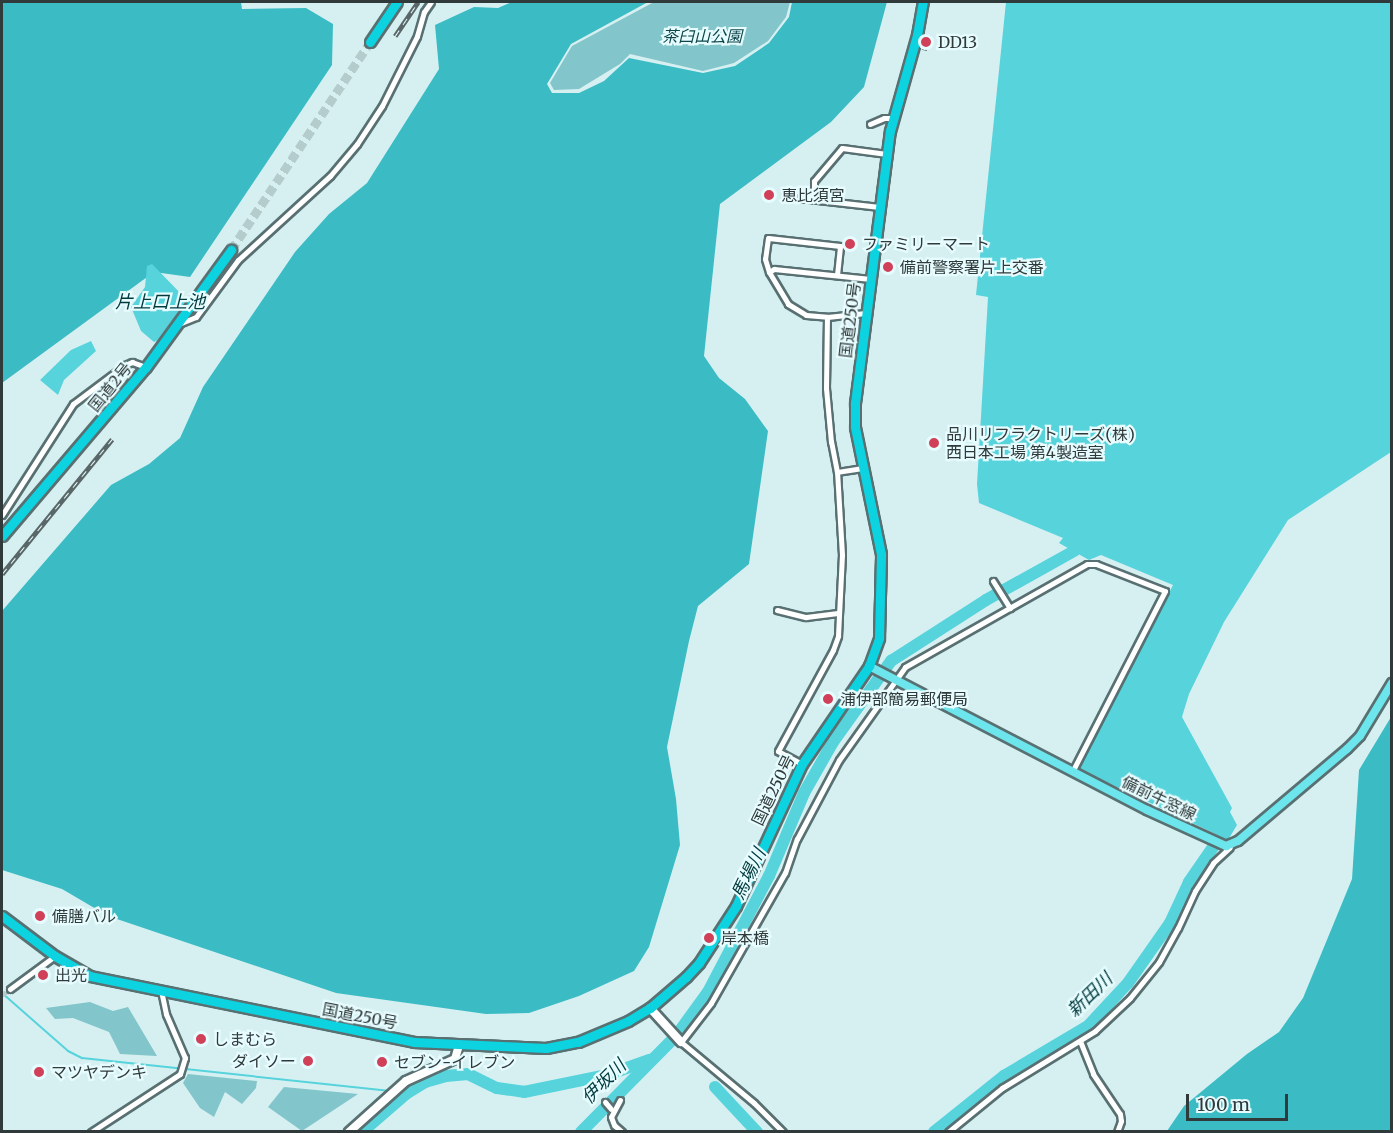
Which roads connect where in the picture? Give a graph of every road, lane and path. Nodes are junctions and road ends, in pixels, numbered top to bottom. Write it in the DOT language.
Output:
graph roads {
  1 [pos="397,2"];
  2 [pos="431,2"];
  3 [pos="923,2"];
  4 [pos="370,42"];
  5 [pos="894,118"];
  6 [pos="870,124"];
  7 [pos="887,154"];
  8 [pos="800,198"];
  9 [pos="814,199"];
  10 [pos="879,207"];
  11 [pos="231,250"];
  12 [pos="769,272"];
  13 [pos="837,275"];
  14 [pos="870,279"];
  15 [pos="866,313"];
  16 [pos="827,317"];
  17 [pos="180,323"];
  18 [pos="146,367"];
  19 [pos="862,468"];
  20 [pos="837,472"];
  21 [pos="2,515"];
  22 [pos="2,536"];
  23 [pos="993,581"];
  24 [pos="1009,607"];
  25 [pos="777,610"];
  26 [pos="838,613"];
  27 [pos="871,667"];
  28 [pos="894,678"];
  29 [pos="1392,683"];
  30 [pos="802,764"];
  31 [pos="1073,770"];
  32 [pos="1229,846"];
  33 [pos="2,916"];
  34 [pos="55,956"];
  35 [pos="10,989"];
  36 [pos="160,990"];
  37 [pos="650,1008"];
  38 [pos="680,1040"];
  39 [pos="1080,1041"];
  40 [pos="459,1045"];
  41 [pos="620,1100"];
  42 [pos="91,1131"];
  43 [pos="349,1131"];
  44 [pos="622,1131"];
  45 [pos="783,1131"];
  46 [pos="948,1131"];
  47 [pos="1117,1131"];
  1 -- 4 [label="highway"];
  2 -- 17 [label="street"];
  3 -- 5 [label="highway, 国道250号"];
  5 -- 6 [label="street"];
  5 -- 7 [label="highway, 国道250号"];
  7 -- 9 [label="street"];
  7 -- 10 [label="highway, 国道250号"];
  8 -- 9 [label="street"];
  9 -- 10 [label="street"];
  10 -- 14 [label="highway, 国道250号"];
  11 -- 17 [label="highway, 国道2号"];
  12 -- 13 [label="street"];
  12 -- 13 [label="street"];
  12 -- 16 [label="street"];
  13 -- 14 [label="street"];
  14 -- 15 [label="highway, 国道250号"];
  15 -- 16 [label="street"];
  15 -- 19 [label="highway, 国道250号"];
  16 -- 20 [label="street"];
  17 -- 18 [label="highway, 国道2号"];
  18 -- 21 [label="street"];
  18 -- 22 [label="highway, 国道2号"];
  19 -- 20 [label="street"];
  19 -- 27 [label="highway, 国道250号"];
  20 -- 26 [label="street"];
  23 -- 24 [label="street"];
  24 -- 28 [label="street"];
  24 -- 31 [label="street"];
  25 -- 26 [label="street"];
  26 -- 30 [label="street"];
  27 -- 28 [label="main road, 備前牛窓線"];
  27 -- 30 [label="highway, 国道250号"];
  28 -- 31 [label="main road, 備前牛窓線"];
  28 -- 38 [label="street"];
  29 -- 32 [label="main road"];
  30 -- 37 [label="highway, 国道250号"];
  31 -- 32 [label="main road, 備前牛窓線"];
  32 -- 39 [label="street"];
  33 -- 34 [label="highway, 国道250号"];
  34 -- 35 [label="street"];
  34 -- 36 [label="highway, 国道250号"];
  36 -- 40 [label="highway, 国道250号"];
  36 -- 42 [label="street"];
  37 -- 38 [label="main road"];
  37 -- 40 [label="highway, 国道250号"];
  38 -- 45 [label="street"];
  39 -- 46 [label="street"];
  39 -- 47 [label="street"];
  40 -- 43 [label="main road"];
  41 -- 44 [label="street"];
}
